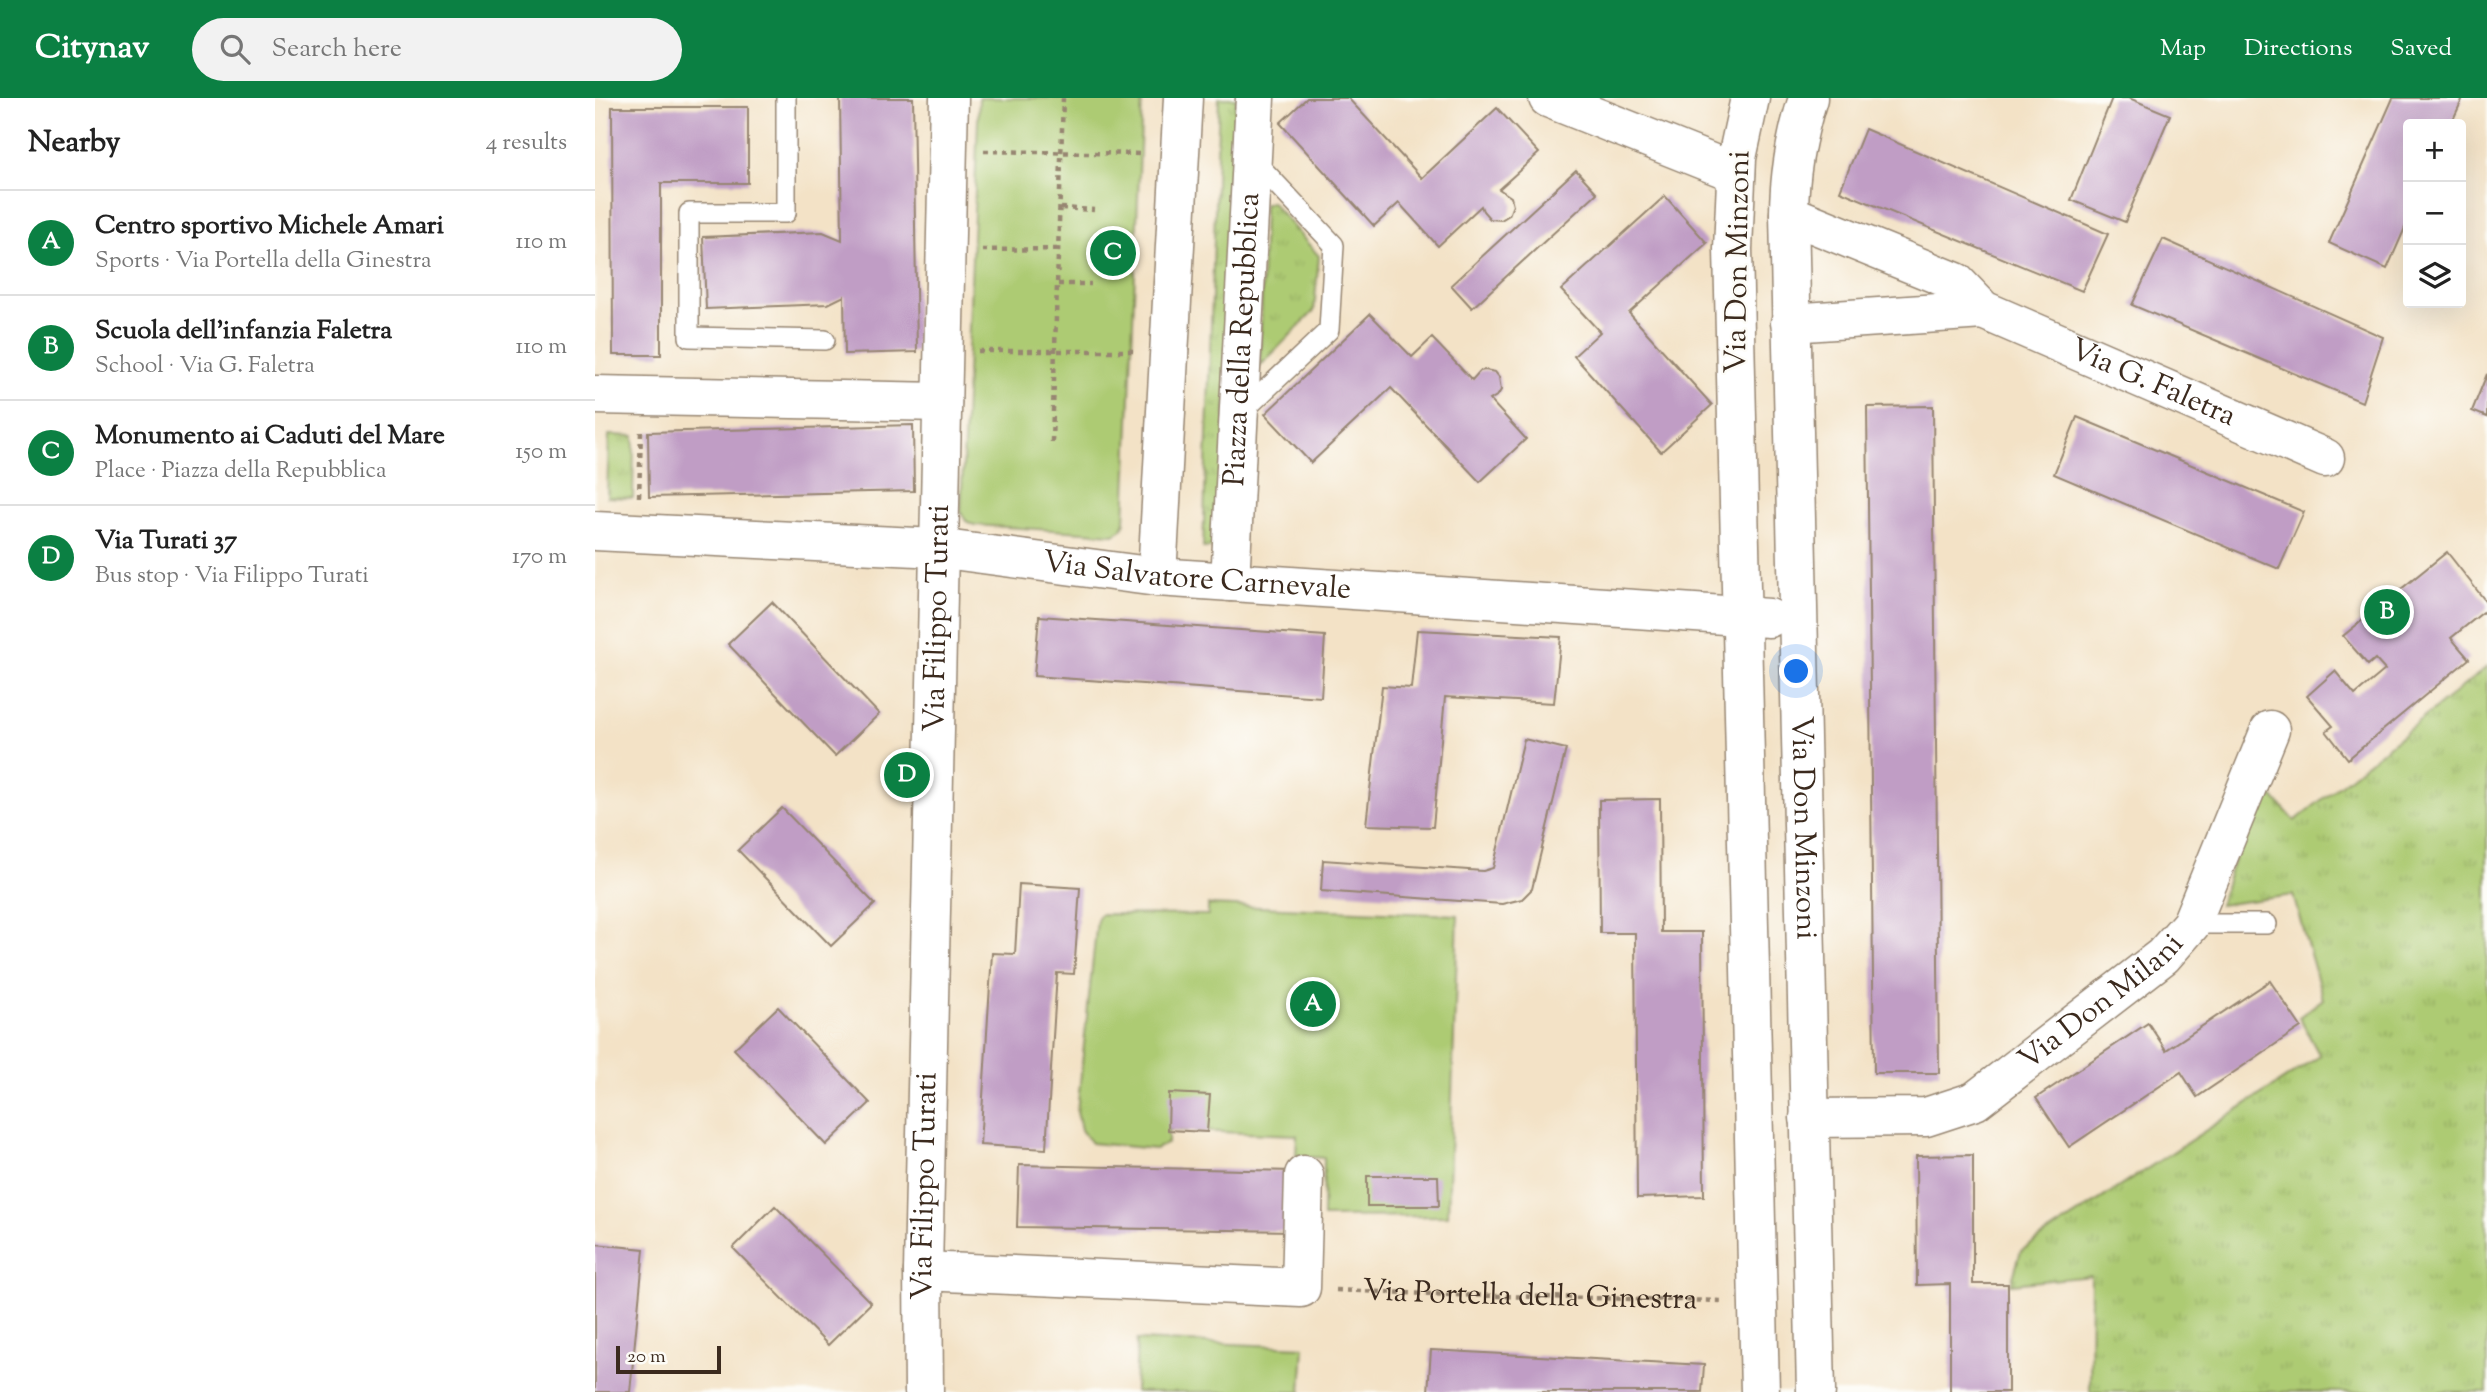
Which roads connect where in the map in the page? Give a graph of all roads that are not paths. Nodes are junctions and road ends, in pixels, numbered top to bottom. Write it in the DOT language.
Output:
graph roads {
  1 [pos="786,98"];
  2 [pos="949,98"];
  3 [pos="1183,98"];
  4 [pos="1255,98"];
  5 [pos="1548,98"];
  6 [pos="1750,98"];
  7 [pos="1808,98"];
  8 [pos="1252,157"];
  9 [pos="1735,173"];
  10 [pos="1789,215"];
  11 [pos="1983,310"];
  12 [pos="1790,323"];
  13 [pos="825,340"];
  14 [pos="595,395"];
  15 [pos="942,402"];
  16 [pos="1239,414"];
  17 [pos="2325,458"];
  18 [pos="595,531"];
  19 [pos="937,548"];
  20 [pos="1157,577"];
  21 [pos="1230,582"];
  22 [pos="1742,617"];
  23 [pos="1798,620"];
  24 [pos="2270,730"];
  25 [pos="2191,924"];
  26 [pos="2267,924"];
  27 [pos="1809,1118"];
  28 [pos="1304,1175"];
  29 [pos="923,1272"];
  30 [pos="924,1392"];
  31 [pos="1760,1392"];
  32 [pos="1816,1392"];
  1 -- 13 [label="lane"];
  2 -- 15 [label="street, Via Filippo Turati"];
  3 -- 20 [label="street"];
  4 -- 8 [label="street, Piazza della Repubblica"];
  5 -- 9 [label="street"];
  6 -- 9 [label="street, Via Don Minzoni"];
  7 -- 10 [label="street, Via Don Minzoni"];
  8 -- 16 [label="street, Piazza della Repubblica"];
  8 -- 16 [label="lane"];
  9 -- 22 [label="street, Via Don Minzoni"];
  10 -- 11 [label="street"];
  10 -- 12 [label="street, Via Don Minzoni"];
  11 -- 12 [label="street"];
  11 -- 17 [label="street, Via G. Faletra"];
  12 -- 23 [label="street, Via Don Minzoni"];
  14 -- 15 [label="street"];
  15 -- 19 [label="street, Via Filippo Turati"];
  16 -- 21 [label="street, Piazza della Repubblica"];
  18 -- 19 [label="street, Via Salvatore Carnevale"];
  19 -- 20 [label="street, Via Salvatore Carnevale"];
  19 -- 29 [label="street, Via Filippo Turati"];
  20 -- 21 [label="street, Via Salvatore Carnevale"];
  21 -- 22 [label="street, Via Salvatore Carnevale"];
  22 -- 23 [label="street, Via Salvatore Carnevale"];
  22 -- 31 [label="street, Via Don Minzoni"];
  23 -- 27 [label="street, Via Don Minzoni"];
  24 -- 25 [label="street, Via Don Milani"];
  25 -- 26 [label="lane"];
  25 -- 27 [label="street, Via Don Milani"];
  27 -- 32 [label="street, Via Don Minzoni"];
  28 -- 29 [label="street"];
  29 -- 30 [label="street, Via Filippo Turati"];
}
